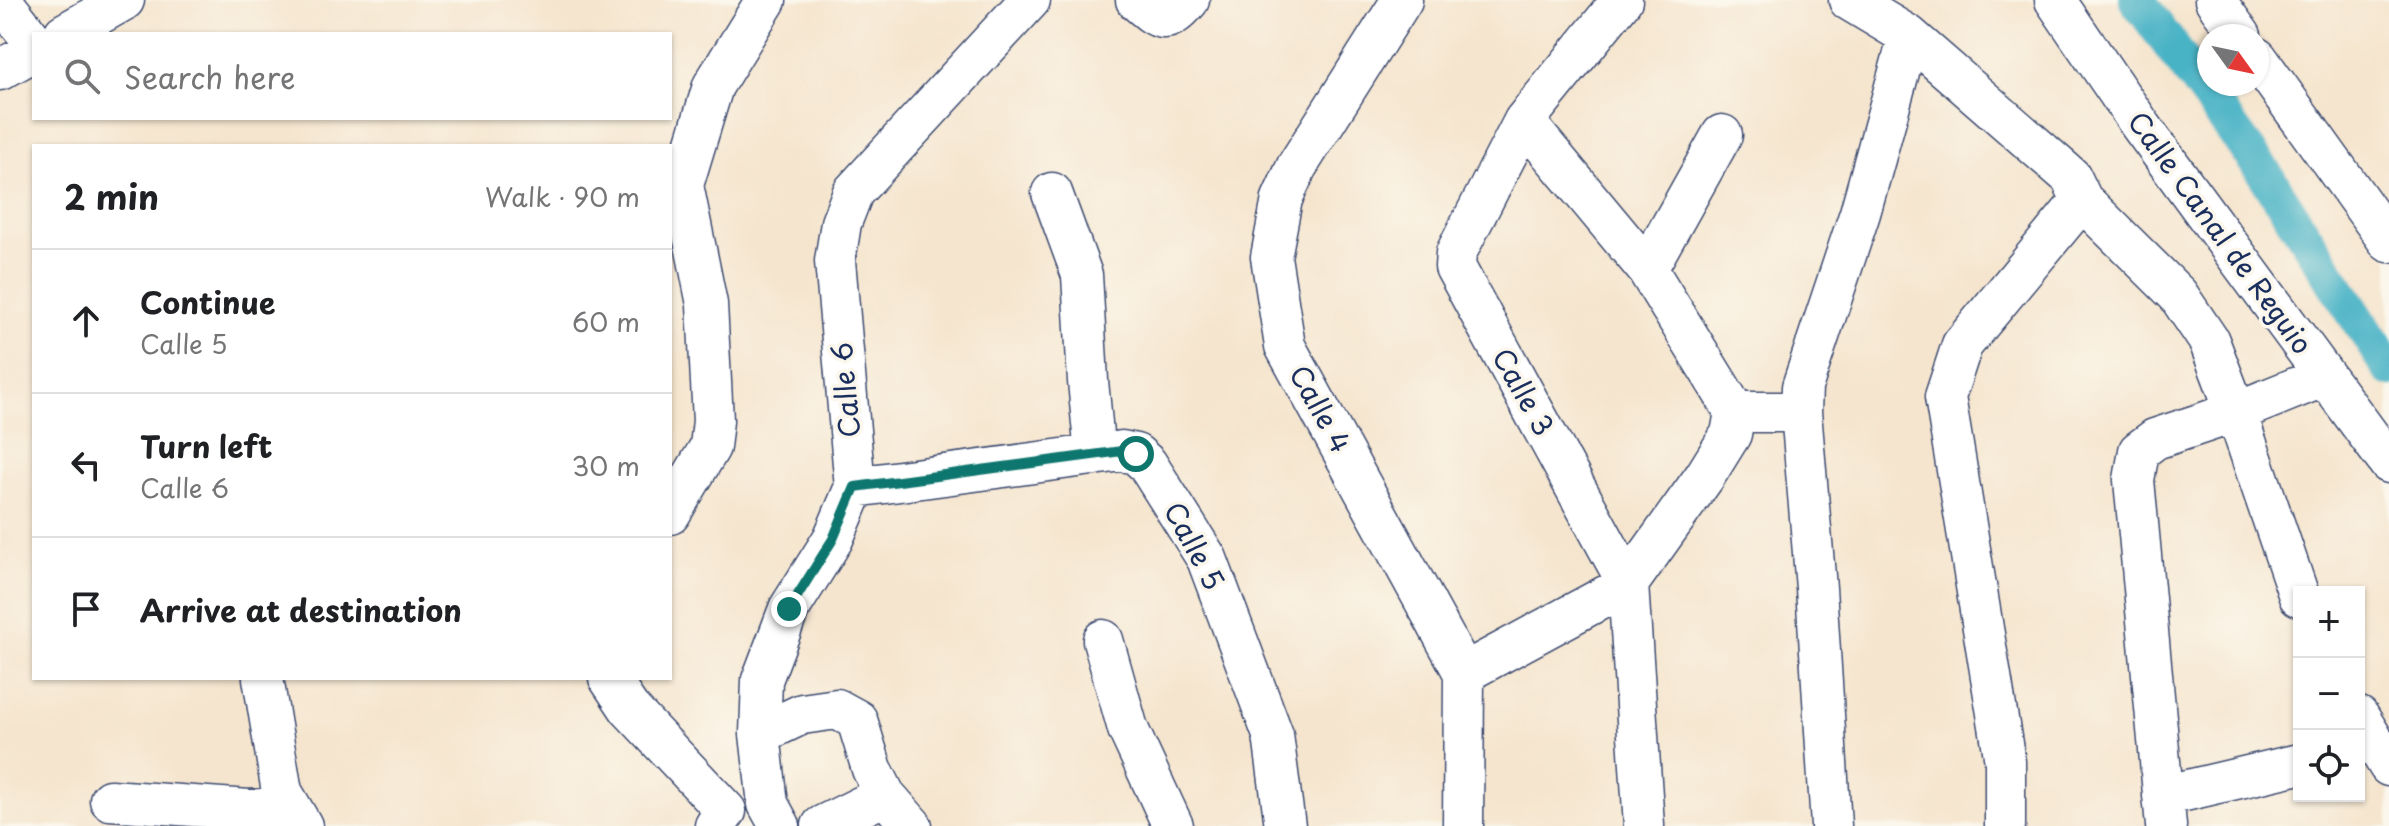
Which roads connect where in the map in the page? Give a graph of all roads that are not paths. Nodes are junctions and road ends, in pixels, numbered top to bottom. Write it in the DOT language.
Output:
graph roads {
  1 [pos="1,0"];
  2 [pos="124,0"];
  3 [pos="766,0"];
  4 [pos="1030,0"];
  5 [pos="1136,0"];
  6 [pos="1189,0"];
  7 [pos="1402,0"];
  8 [pos="1622,0"];
  9 [pos="1849,0"];
  10 [pos="2055,0"];
  11 [pos="2215,0"];
  12 [pos="2232,24"];
  13 [pos="68,32"];
  14 [pos="1909,36"];
  15 [pos="32,39"];
  16 [pos="32,52"];
  17 [pos="0,70"];
  18 [pos="2269,75"];
  19 [pos="1524,121"];
  20 [pos="1722,135"];
  21 [pos="1052,193"];
  22 [pos="2082,200"];
  23 [pos="2389,242"];
  24 [pos="1647,269"];
  25 [pos="2325,376"];
  26 [pos="1735,412"];
  27 [pos="1801,412"];
  28 [pos="2236,412"];
  29 [pos="1095,455"];
  30 [pos="2389,463"];
  31 [pos="855,487"];
  32 [pos="672,511"];
  33 [pos="1628,584"];
  34 [pos="2296,586"];
  35 [pos="1103,640"];
  36 [pos="1464,673"];
  37 [pos="263,680"];
  38 [pos="610,680"];
  39 [pos="760,734"];
  40 [pos="2293,766"];
  41 [pos="885,795"];
  42 [pos="110,800"];
  43 [pos="2165,811"];
  44 [pos="774,815"];
  45 [pos="296,817"];
  46 [pos="720,818"];
  47 [pos="822,826"];
  48 [pos="912,826"];
  49 [pos="1173,826"];
  50 [pos="1285,826"];
  51 [pos="1463,826"];
  52 [pos="1644,826"];
  53 [pos="1831,826"];
  54 [pos="2005,826"];
  1 -- 15 [label="street"];
  2 -- 13 [label="street"];
  3 -- 32 [label="street"];
  4 -- 31 [label="street, Calle 6"];
  5 -- 6 [label="street"];
  7 -- 36 [label="street, Calle 4"];
  8 -- 19 [label="street, Calle 3"];
  9 -- 14 [label="street"];
  10 -- 25 [label="street, Calle Canal de Reguio"];
  11 -- 12 [label="street"];
  14 -- 22 [label="street"];
  14 -- 27 [label="street"];
  16 -- 17 [label="street"];
  18 -- 23 [label="street"];
  19 -- 24 [label="street"];
  19 -- 33 [label="street, Calle 3"];
  20 -- 24 [label="street"];
  21 -- 29 [label="street"];
  22 -- 28 [label="street"];
  22 -- 54 [label="street"];
  24 -- 26 [label="street"];
  25 -- 28 [label="street"];
  25 -- 30 [label="street, Calle Canal de Reguio"];
  26 -- 27 [label="street"];
  26 -- 33 [label="street"];
  27 -- 53 [label="street"];
  28 -- 34 [label="street"];
  28 -- 43 [label="street"];
  29 -- 31 [label="street, Calle 5"];
  29 -- 50 [label="street, Calle 5"];
  31 -- 39 [label="street, Calle 6"];
  33 -- 36 [label="street"];
  33 -- 52 [label="street, Calle 3"];
  35 -- 49 [label="street"];
  36 -- 51 [label="street, Calle 4"];
  37 -- 45 [label="street"];
  38 -- 46 [label="street"];
  39 -- 41 [label="street"];
  39 -- 44 [label="street, Calle 6"];
  40 -- 43 [label="street"];
  41 -- 47 [label="street"];
  41 -- 48 [label="street"];
  42 -- 45 [label="street"];
  44 -- 46 [label="street"];
}
